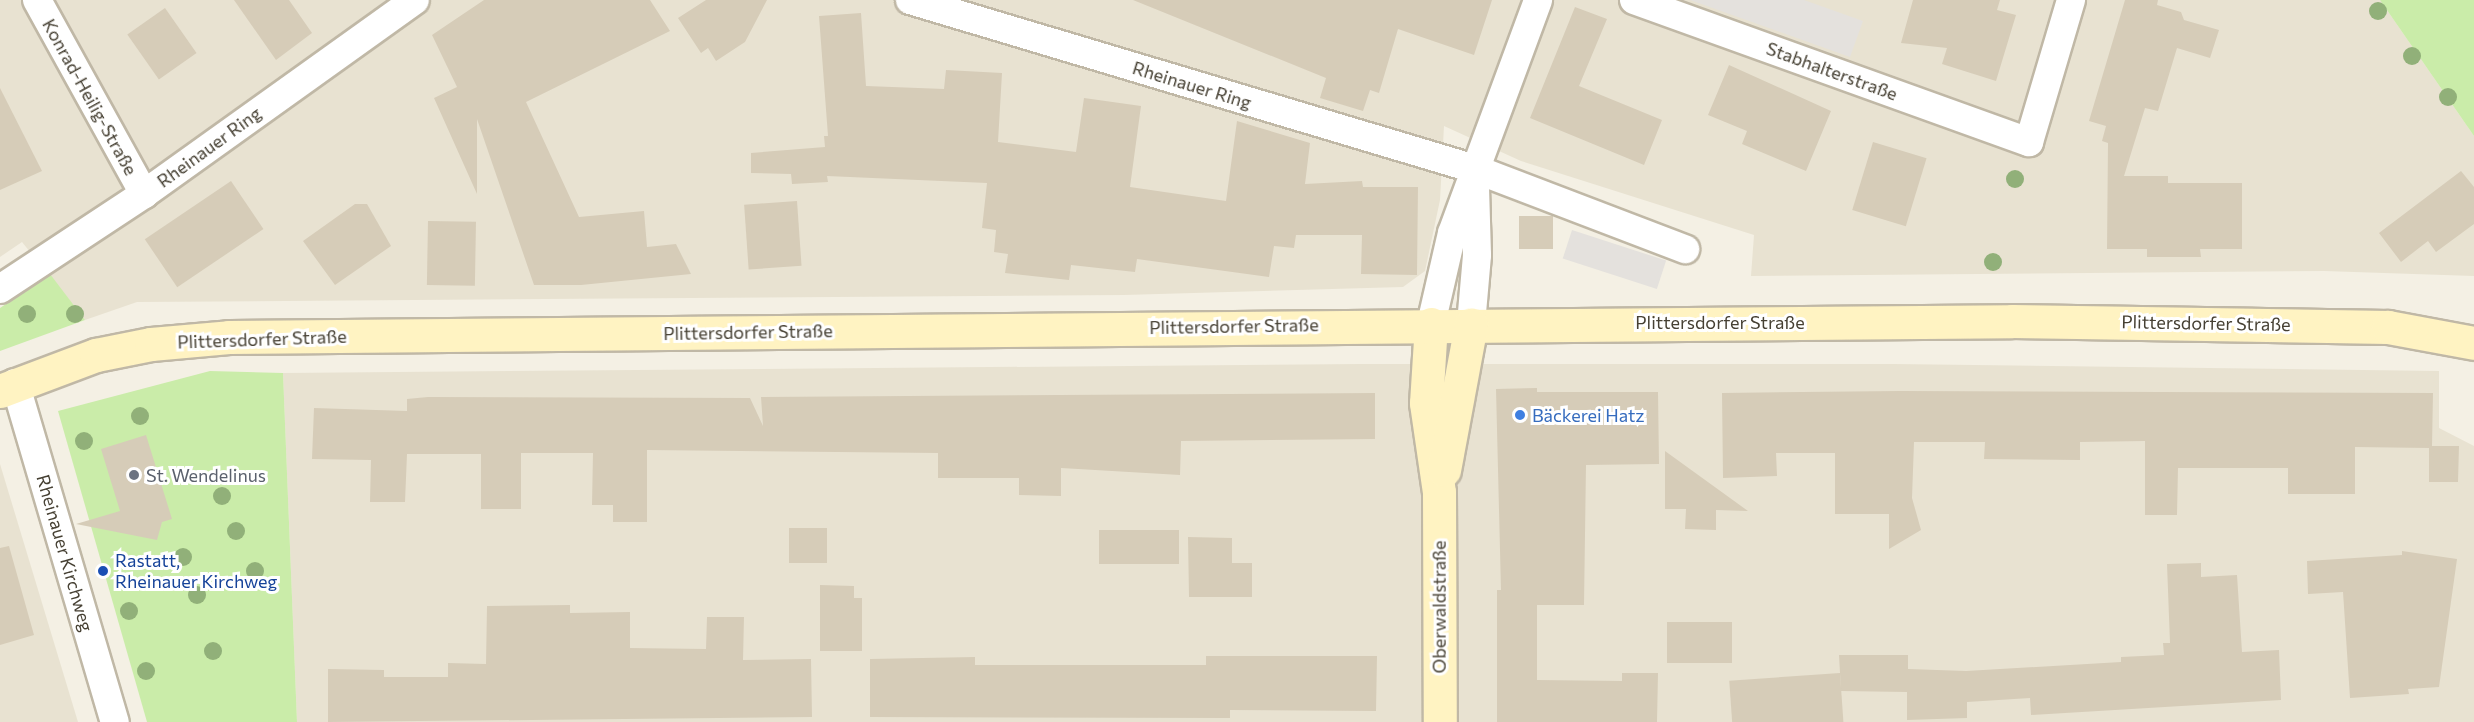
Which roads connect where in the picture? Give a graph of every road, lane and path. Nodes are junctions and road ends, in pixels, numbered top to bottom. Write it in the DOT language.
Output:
graph roads {
  1 [pos="37,0"];
  2 [pos="415,0"];
  3 [pos="910,0"];
  4 [pos="1538,0"];
  5 [pos="1634,0"];
  6 [pos="2072,0"];
  7 [pos="1475,169"];
  8 [pos="144,194"];
  9 [pos="1685,249"];
  10 [pos="0,289"];
  11 [pos="1431,324"];
  12 [pos="1471,324"];
  13 [pos="2474,343"];
  14 [pos="8,387"];
  15 [pos="1439,492"];
  16 [pos="115,722"];
  17 [pos="1440,722"];
  1 -- 8 [label="street, Konrad-Heilig-Straße"];
  2 -- 8 [label="street, Rheinauer Ring"];
  3 -- 7 [label="street, Rheinauer Ring"];
  4 -- 7 [label="street"];
  5 -- 6 [label="street, Stabhalterstraße"];
  7 -- 9 [label="street, Rheinauer Ring"];
  7 -- 11 [label="street"];
  7 -- 12 [label="street"];
  8 -- 10 [label="street, Rheinauer Ring"];
  11 -- 12 [label="street, Plittersdorfer Straße"];
  11 -- 14 [label="street, Plittersdorfer Straße"];
  11 -- 15 [label="street, Oberwaldstraße"];
  12 -- 13 [label="street, Plittersdorfer Straße"];
  12 -- 15 [label="street, Oberwaldstraße"];
  14 -- 16 [label="street, Rheinauer Kirchweg"];
  15 -- 17 [label="street, Oberwaldstraße"];
}
